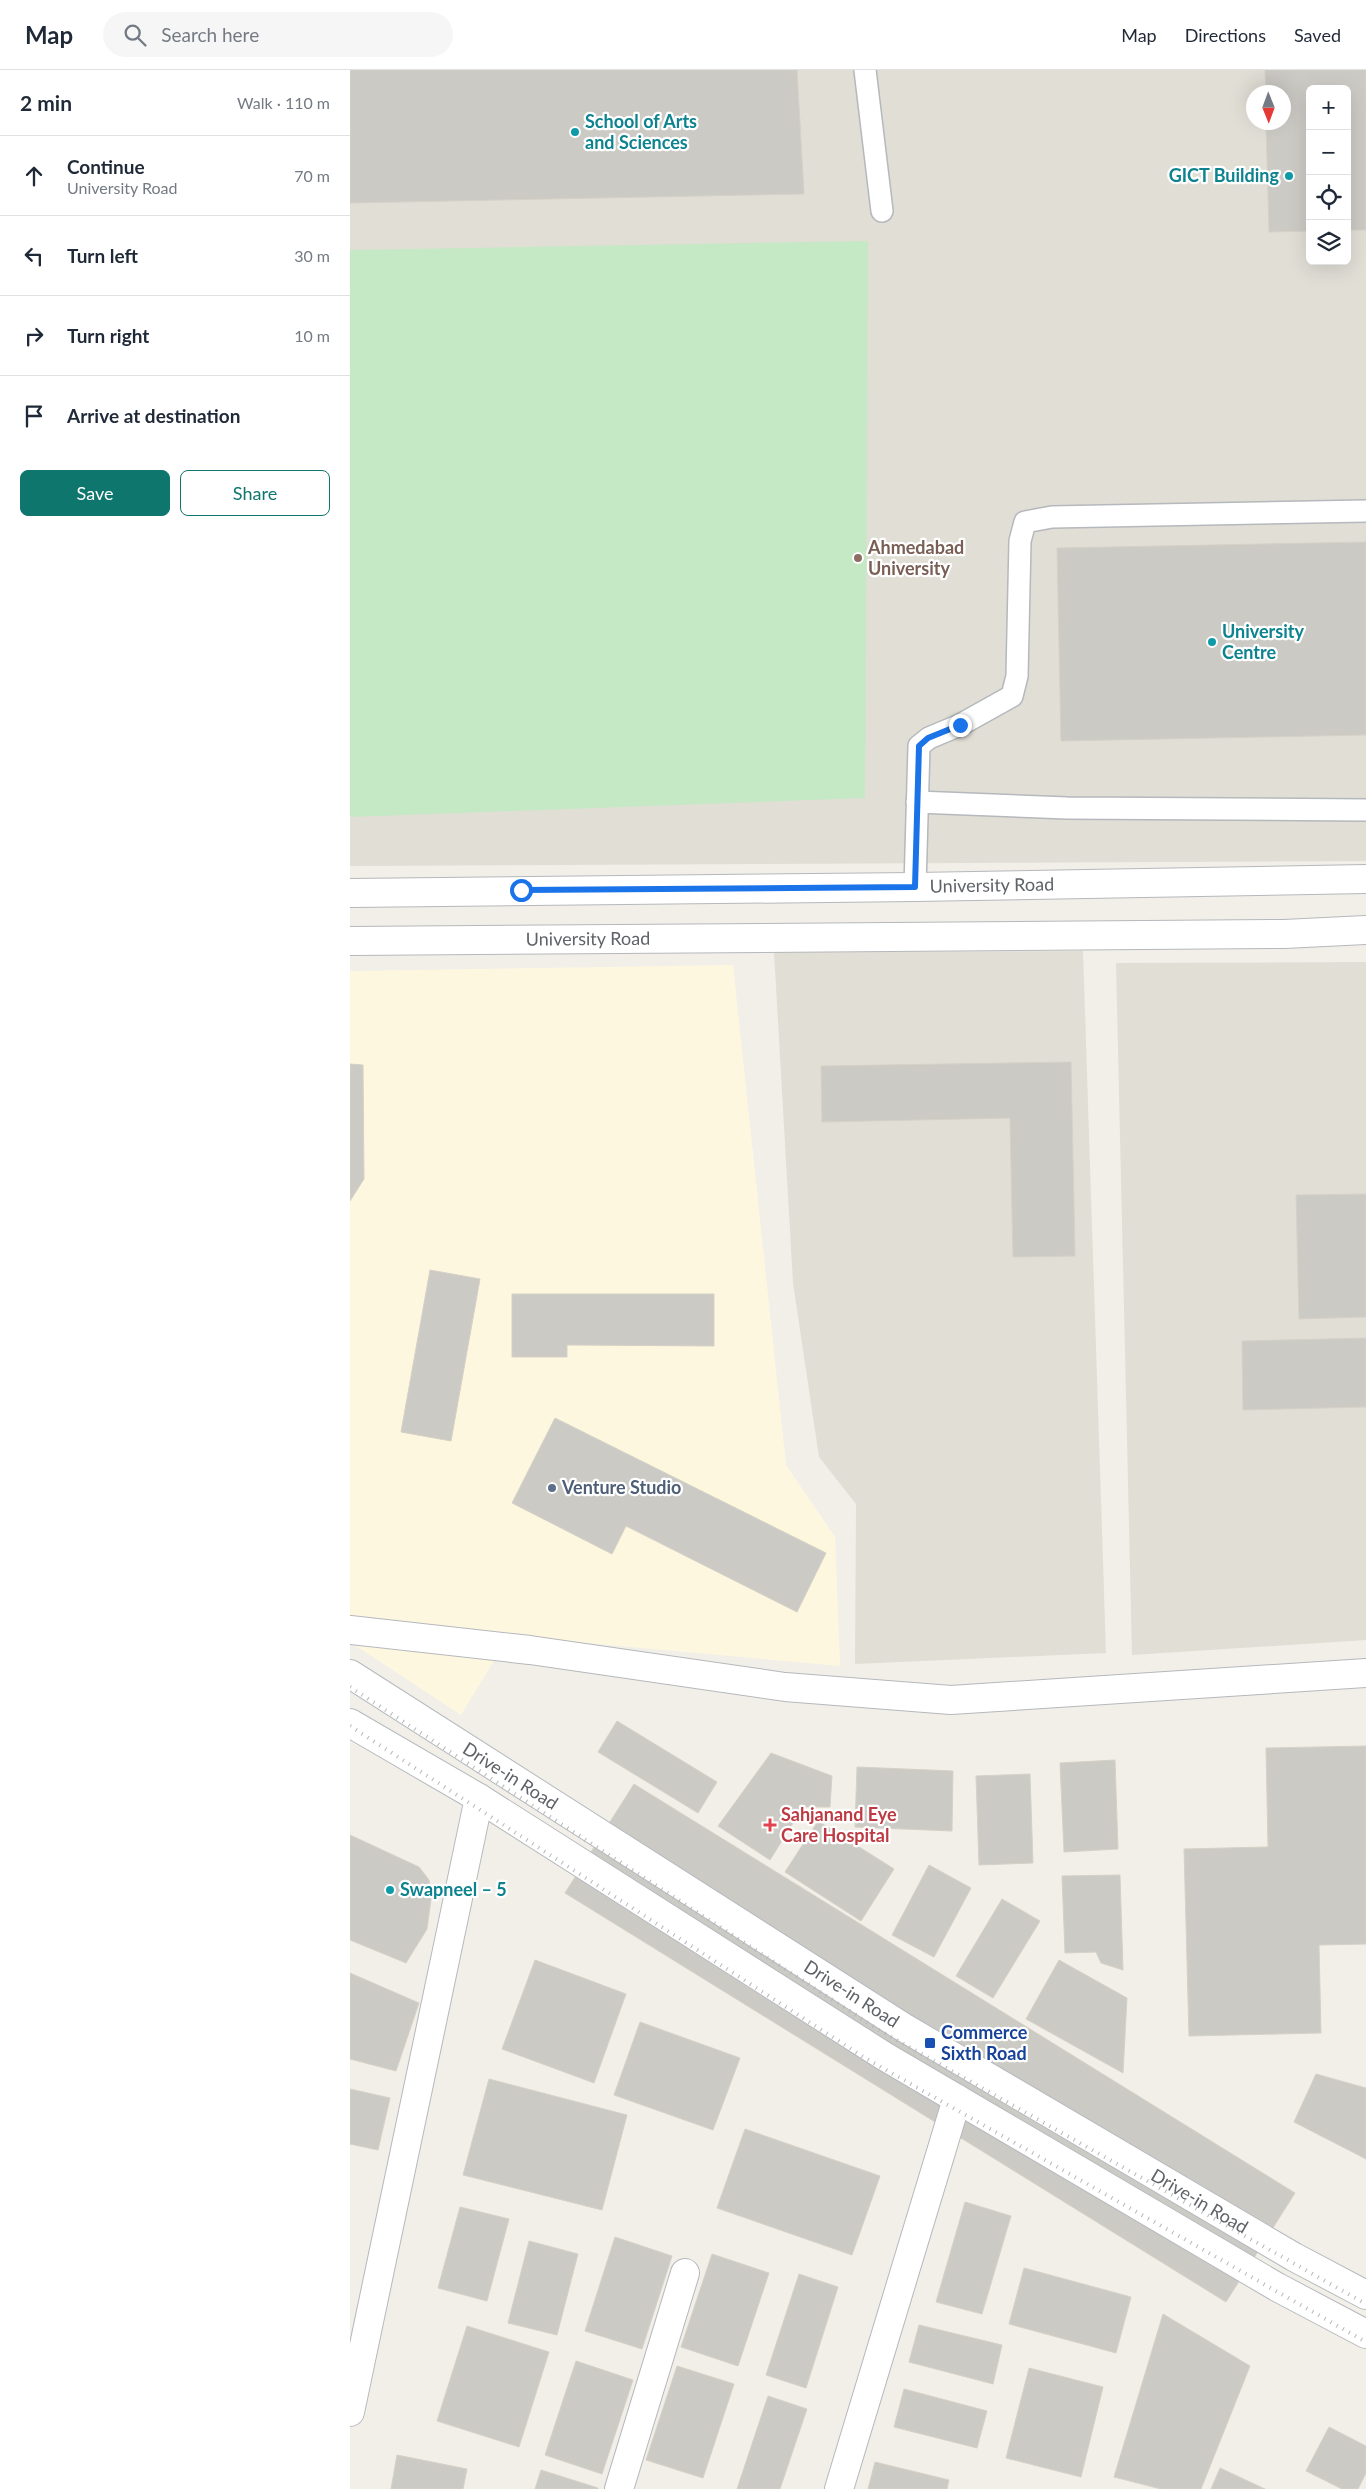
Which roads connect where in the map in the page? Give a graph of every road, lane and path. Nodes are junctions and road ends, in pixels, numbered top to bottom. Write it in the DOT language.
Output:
graph roads {
  1 [pos="865,70"];
  2 [pos="882,211"];
  3 [pos="1366,511"];
  4 [pos="917,802"];
  5 [pos="1366,810"];
  6 [pos="1366,880"];
  7 [pos="915,887"];
  8 [pos="350,892"];
  9 [pos="1366,930"];
  10 [pos="350,941"];
  11 [pos="350,1630"];
  12 [pos="1366,1673"];
  13 [pos="350,1674"];
  14 [pos="350,1724"];
  15 [pos="479,1798"];
  16 [pos="958,2099"];
  17 [pos="685,2273"];
  18 [pos="1366,2295"];
  19 [pos="1366,2334"];
  20 [pos="350,2412"];
  21 [pos="620,2489"];
  22 [pos="840,2489"];
  1 -- 2 [label="lane"];
  3 -- 4 [label="lane"];
  4 -- 5 [label="lane"];
  4 -- 7 [label="lane"];
  6 -- 7 [label="street, University Road"];
  7 -- 8 [label="street, University Road"];
  9 -- 10 [label="street, University Road"];
  11 -- 12 [label="street"];
  13 -- 18 [label="street, Drive-in Road"];
  14 -- 15 [label="street, Drive-in Road"];
  15 -- 16 [label="street, Drive-in Road"];
  15 -- 20 [label="street"];
  16 -- 19 [label="street, Drive-in Road"];
  16 -- 22 [label="street"];
  17 -- 21 [label="street"];
}
